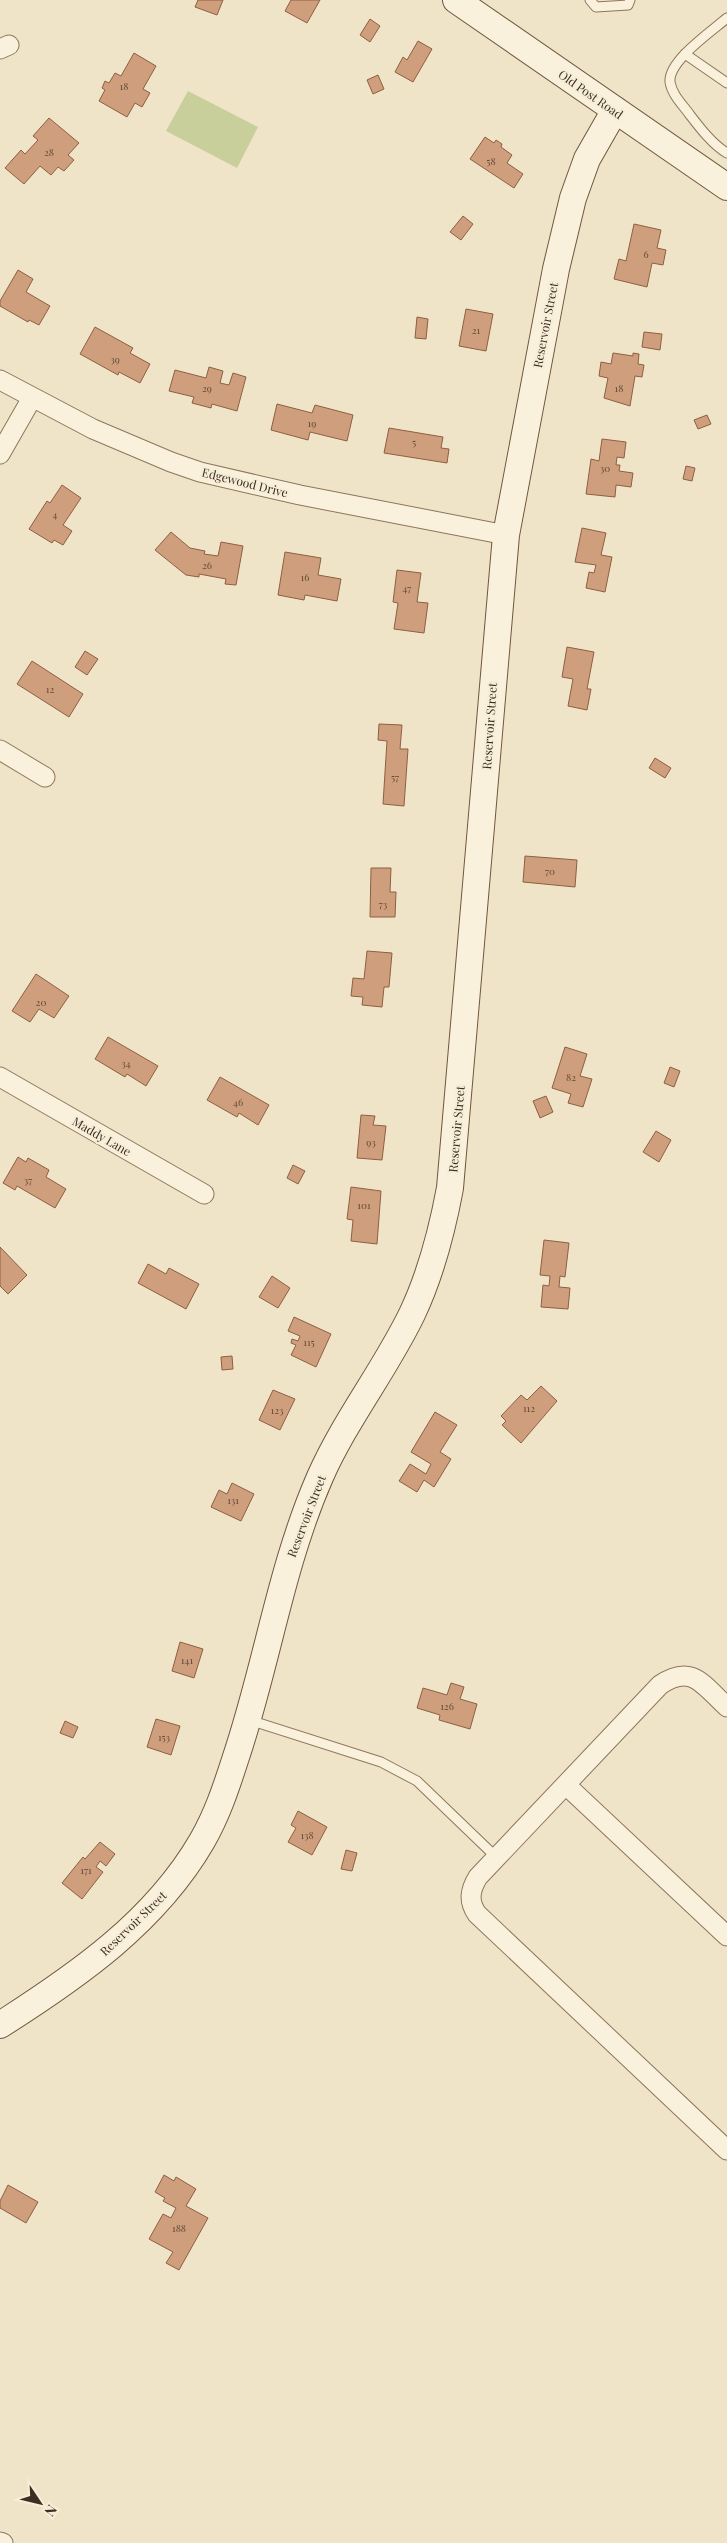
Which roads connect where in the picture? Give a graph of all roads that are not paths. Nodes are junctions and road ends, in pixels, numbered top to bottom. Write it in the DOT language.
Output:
graph roads {
  1 [pos="456,0"];
  2 [pos="590,0"];
  3 [pos="630,0"];
  4 [pos="727,18"];
  5 [pos="685,54"];
  6 [pos="727,83"];
  7 [pos="615,110"];
  8 [pos="727,153"];
  9 [pos="727,187"];
  10 [pos="0,380"];
  11 [pos="32,398"];
  12 [pos="0,454"];
  13 [pos="506,535"];
  14 [pos="0,750"];
  15 [pos="45,777"];
  16 [pos="0,1077"];
  17 [pos="204,1194"];
  18 [pos="727,1707"];
  19 [pos="249,1720"];
  20 [pos="566,1785"];
  21 [pos="496,1857"];
  22 [pos="727,1936"];
  23 [pos="0,2025"];
  24 [pos="727,2150"];
  1 -- 7 [label="street, Old Post Road"];
  2 -- 3 [label="lane"];
  4 -- 5 [label="lane"];
  5 -- 6 [label="lane"];
  5 -- 8 [label="lane"];
  7 -- 9 [label="street, Old Post Road"];
  7 -- 13 [label="street, Reservoir Street"];
  10 -- 11 [label="street, Edgewood Drive"];
  11 -- 12 [label="street"];
  11 -- 13 [label="street, Edgewood Drive"];
  13 -- 19 [label="street, Reservoir Street"];
  14 -- 15 [label="street"];
  16 -- 17 [label="street, Maddy Lane"];
  18 -- 20 [label="street"];
  19 -- 21 [label="lane"];
  19 -- 23 [label="street, Reservoir Street"];
  20 -- 21 [label="street"];
  20 -- 22 [label="street"];
  21 -- 24 [label="street"];
}
